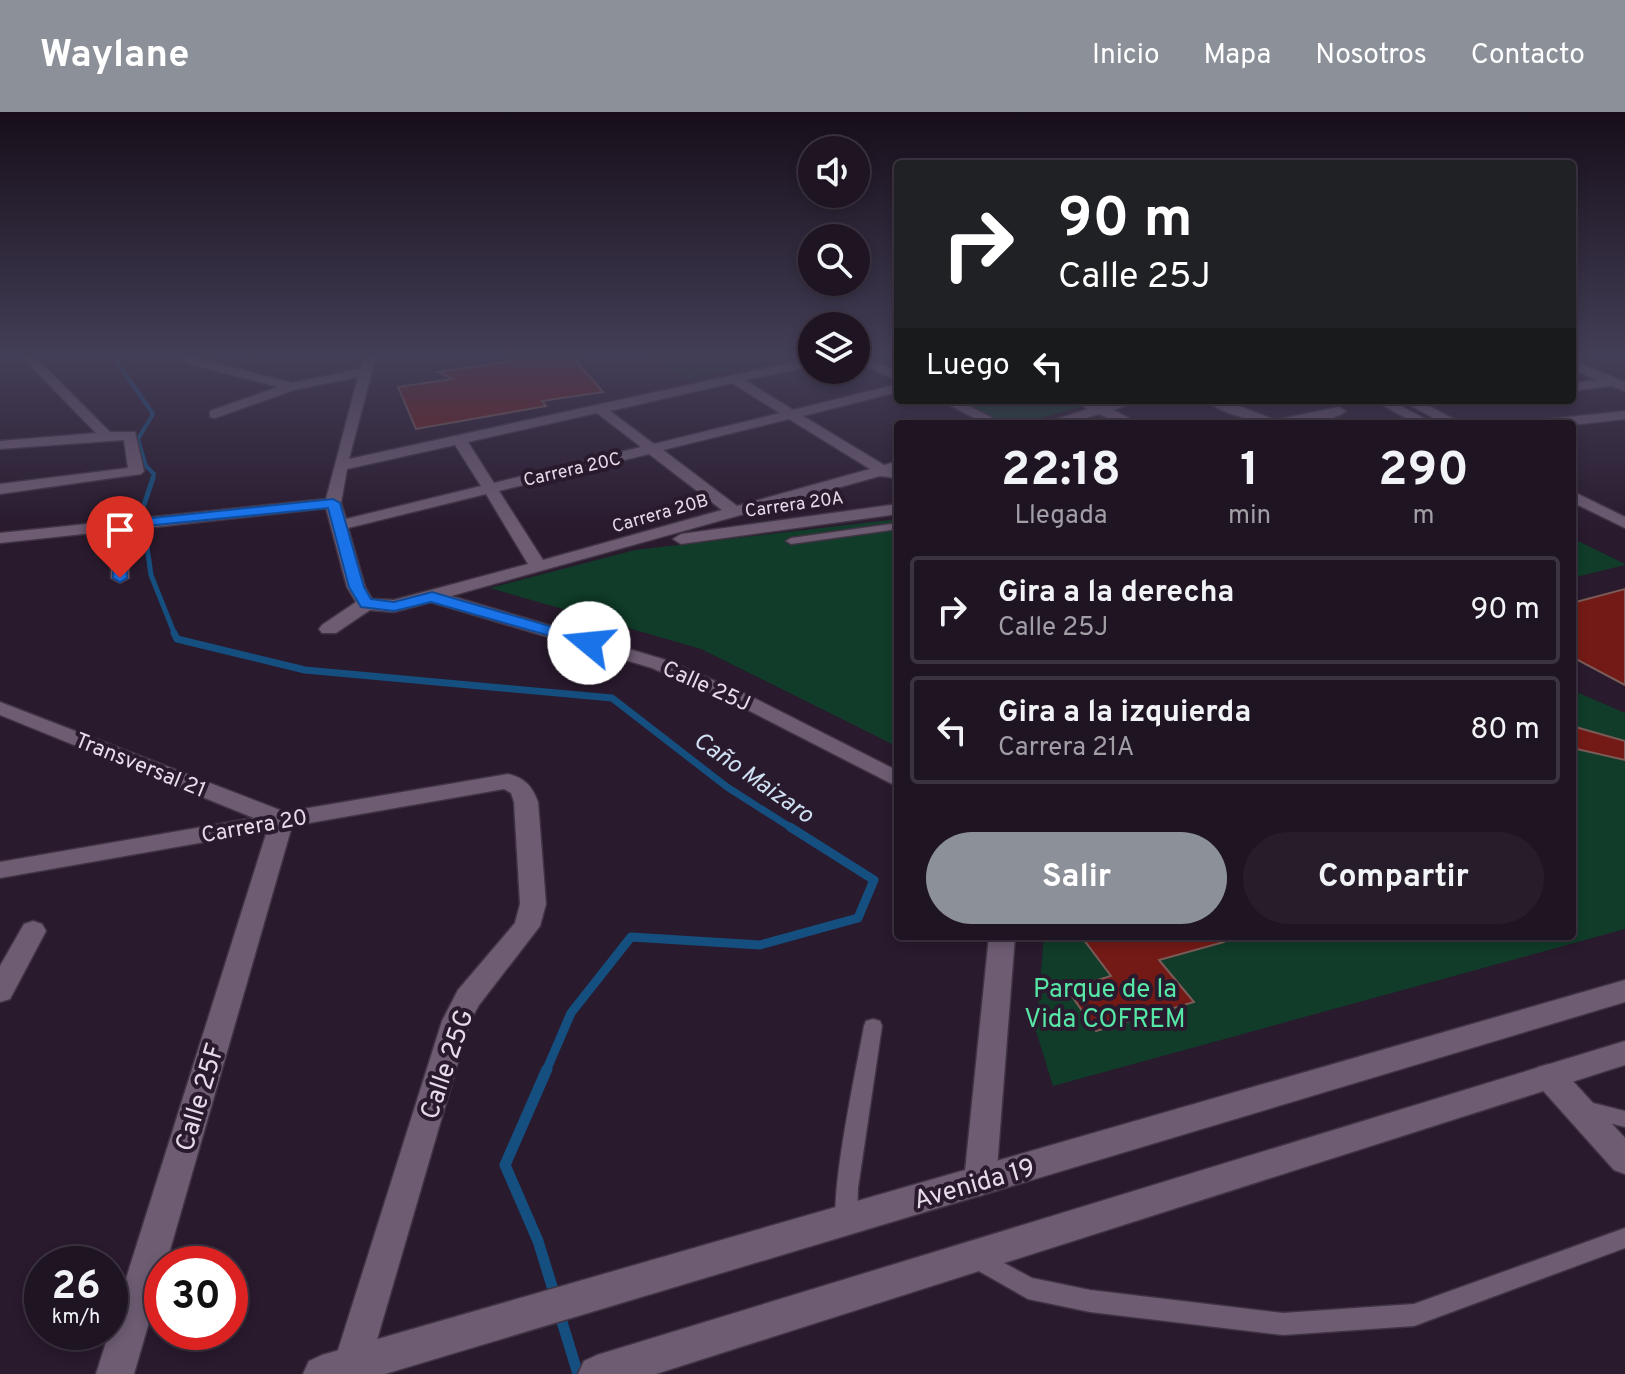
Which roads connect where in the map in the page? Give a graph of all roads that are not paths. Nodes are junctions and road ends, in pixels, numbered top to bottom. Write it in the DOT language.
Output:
graph roads {
  1 [pos="86,415"];
  2 [pos="354,415"];
  3 [pos="577,415"];
  4 [pos="607,415"];
  5 [pos="795,415"];
  6 [pos="1320,415"];
  7 [pos="1625,415"];
  8 [pos="1595,418"];
  9 [pos="1294,420"];
  10 [pos="1576,420"];
  11 [pos="1625,433"];
  12 [pos="105,435"];
  13 [pos="459,439"];
  14 [pos="0,445"];
  15 [pos="653,450"];
  16 [pos="340,466"];
  17 [pos="893,472"];
  18 [pos="1576,484"];
  19 [pos="490,488"];
  20 [pos="0,489"];
  21 [pos="1576,498"];
  22 [pos="333,503"];
  23 [pos="1625,508"];
  24 [pos="894,510"];
  25 [pos="735,512"];
  26 [pos="1625,523"];
  27 [pos="126,524"];
  28 [pos="338,526"];
  29 [pos="894,527"];
  30 [pos="0,538"];
  31 [pos="791,541"];
  32 [pos="600,550"];
  33 [pos="539,567"];
  34 [pos="120,578"];
  35 [pos="432,597"];
  36 [pos="366,604"];
  37 [pos="329,629"];
  38 [pos="0,708"];
  39 [pos="894,778"];
  40 [pos="508,781"];
  41 [pos="282,820"];
  42 [pos="0,870"];
  43 [pos="33,931"];
  44 [pos="1002,940"];
  45 [pos="0,991"];
  46 [pos="1625,991"];
  47 [pos="873,1026"];
  48 [pos="1625,1053"];
  49 [pos="1549,1076"];
  50 [pos="1577,1106"];
  51 [pos="1625,1119"];
  52 [pos="1625,1160"];
  53 [pos="980,1181"];
  54 [pos="846,1221"];
  55 [pos="1625,1238"];
  56 [pos="974,1257"];
  57 [pos="337,1370"];
  58 [pos="115,1374"];
  59 [pos="597,1374"];
  1 -- 12 [label="street"];
  2 -- 16 [label="street"];
  3 -- 13 [label="street"];
  4 -- 15 [label="street"];
  5 -- 15 [label="street, Carrera 20C"];
  5 -- 17 [label="street"];
  6 -- 9 [label="street"];
  7 -- 8 [label="street"];
  8 -- 10 [label="street"];
  8 -- 11 [label="street"];
  12 -- 14 [label="street"];
  12 -- 20 [label="street"];
  13 -- 16 [label="street"];
  13 -- 19 [label="street"];
  15 -- 19 [label="street, Carrera 20C"];
  15 -- 25 [label="street"];
  16 -- 22 [label="street"];
  17 -- 25 [label="street, Carrera 20B"];
  18 -- 23 [label="street"];
  19 -- 28 [label="street, Carrera 20C"];
  19 -- 33 [label="street"];
  21 -- 26 [label="street"];
  22 -- 27 [label="street"];
  22 -- 28 [label="street"];
  24 -- 32 [label="street, Carrera 20A"];
  25 -- 32 [label="street, Carrera 20B"];
  27 -- 30 [label="street"];
  27 -- 34 [label="street"];
  28 -- 36 [label="street"];
  29 -- 31 [label="lane"];
  32 -- 33 [label="street, Carrera 20B"];
  33 -- 35 [label="street, Carrera 20B"];
  35 -- 36 [label="street, Calle 25J"];
  35 -- 39 [label="street, Calle 25J"];
  36 -- 37 [label="street"];
  38 -- 41 [label="street, Transversal 21"];
  40 -- 41 [label="street, Carrera 20"];
  40 -- 57 [label="street, Calle 25G"];
  41 -- 42 [label="street, Carrera 20"];
  41 -- 58 [label="street, Calle 25F"];
  43 -- 45 [label="street"];
  44 -- 53 [label="street"];
  46 -- 53 [label="street, Avenida 19"];
  47 -- 54 [label="lane"];
  48 -- 49 [label="street"];
  49 -- 50 [label="street"];
  49 -- 56 [label="street"];
  50 -- 51 [label="lane"];
  50 -- 52 [label="street"];
  53 -- 54 [label="street, Avenida 19"];
  54 -- 57 [label="street, Avenida 19"];
  55 -- 56 [label="lane"];
  56 -- 59 [label="street"];
}
